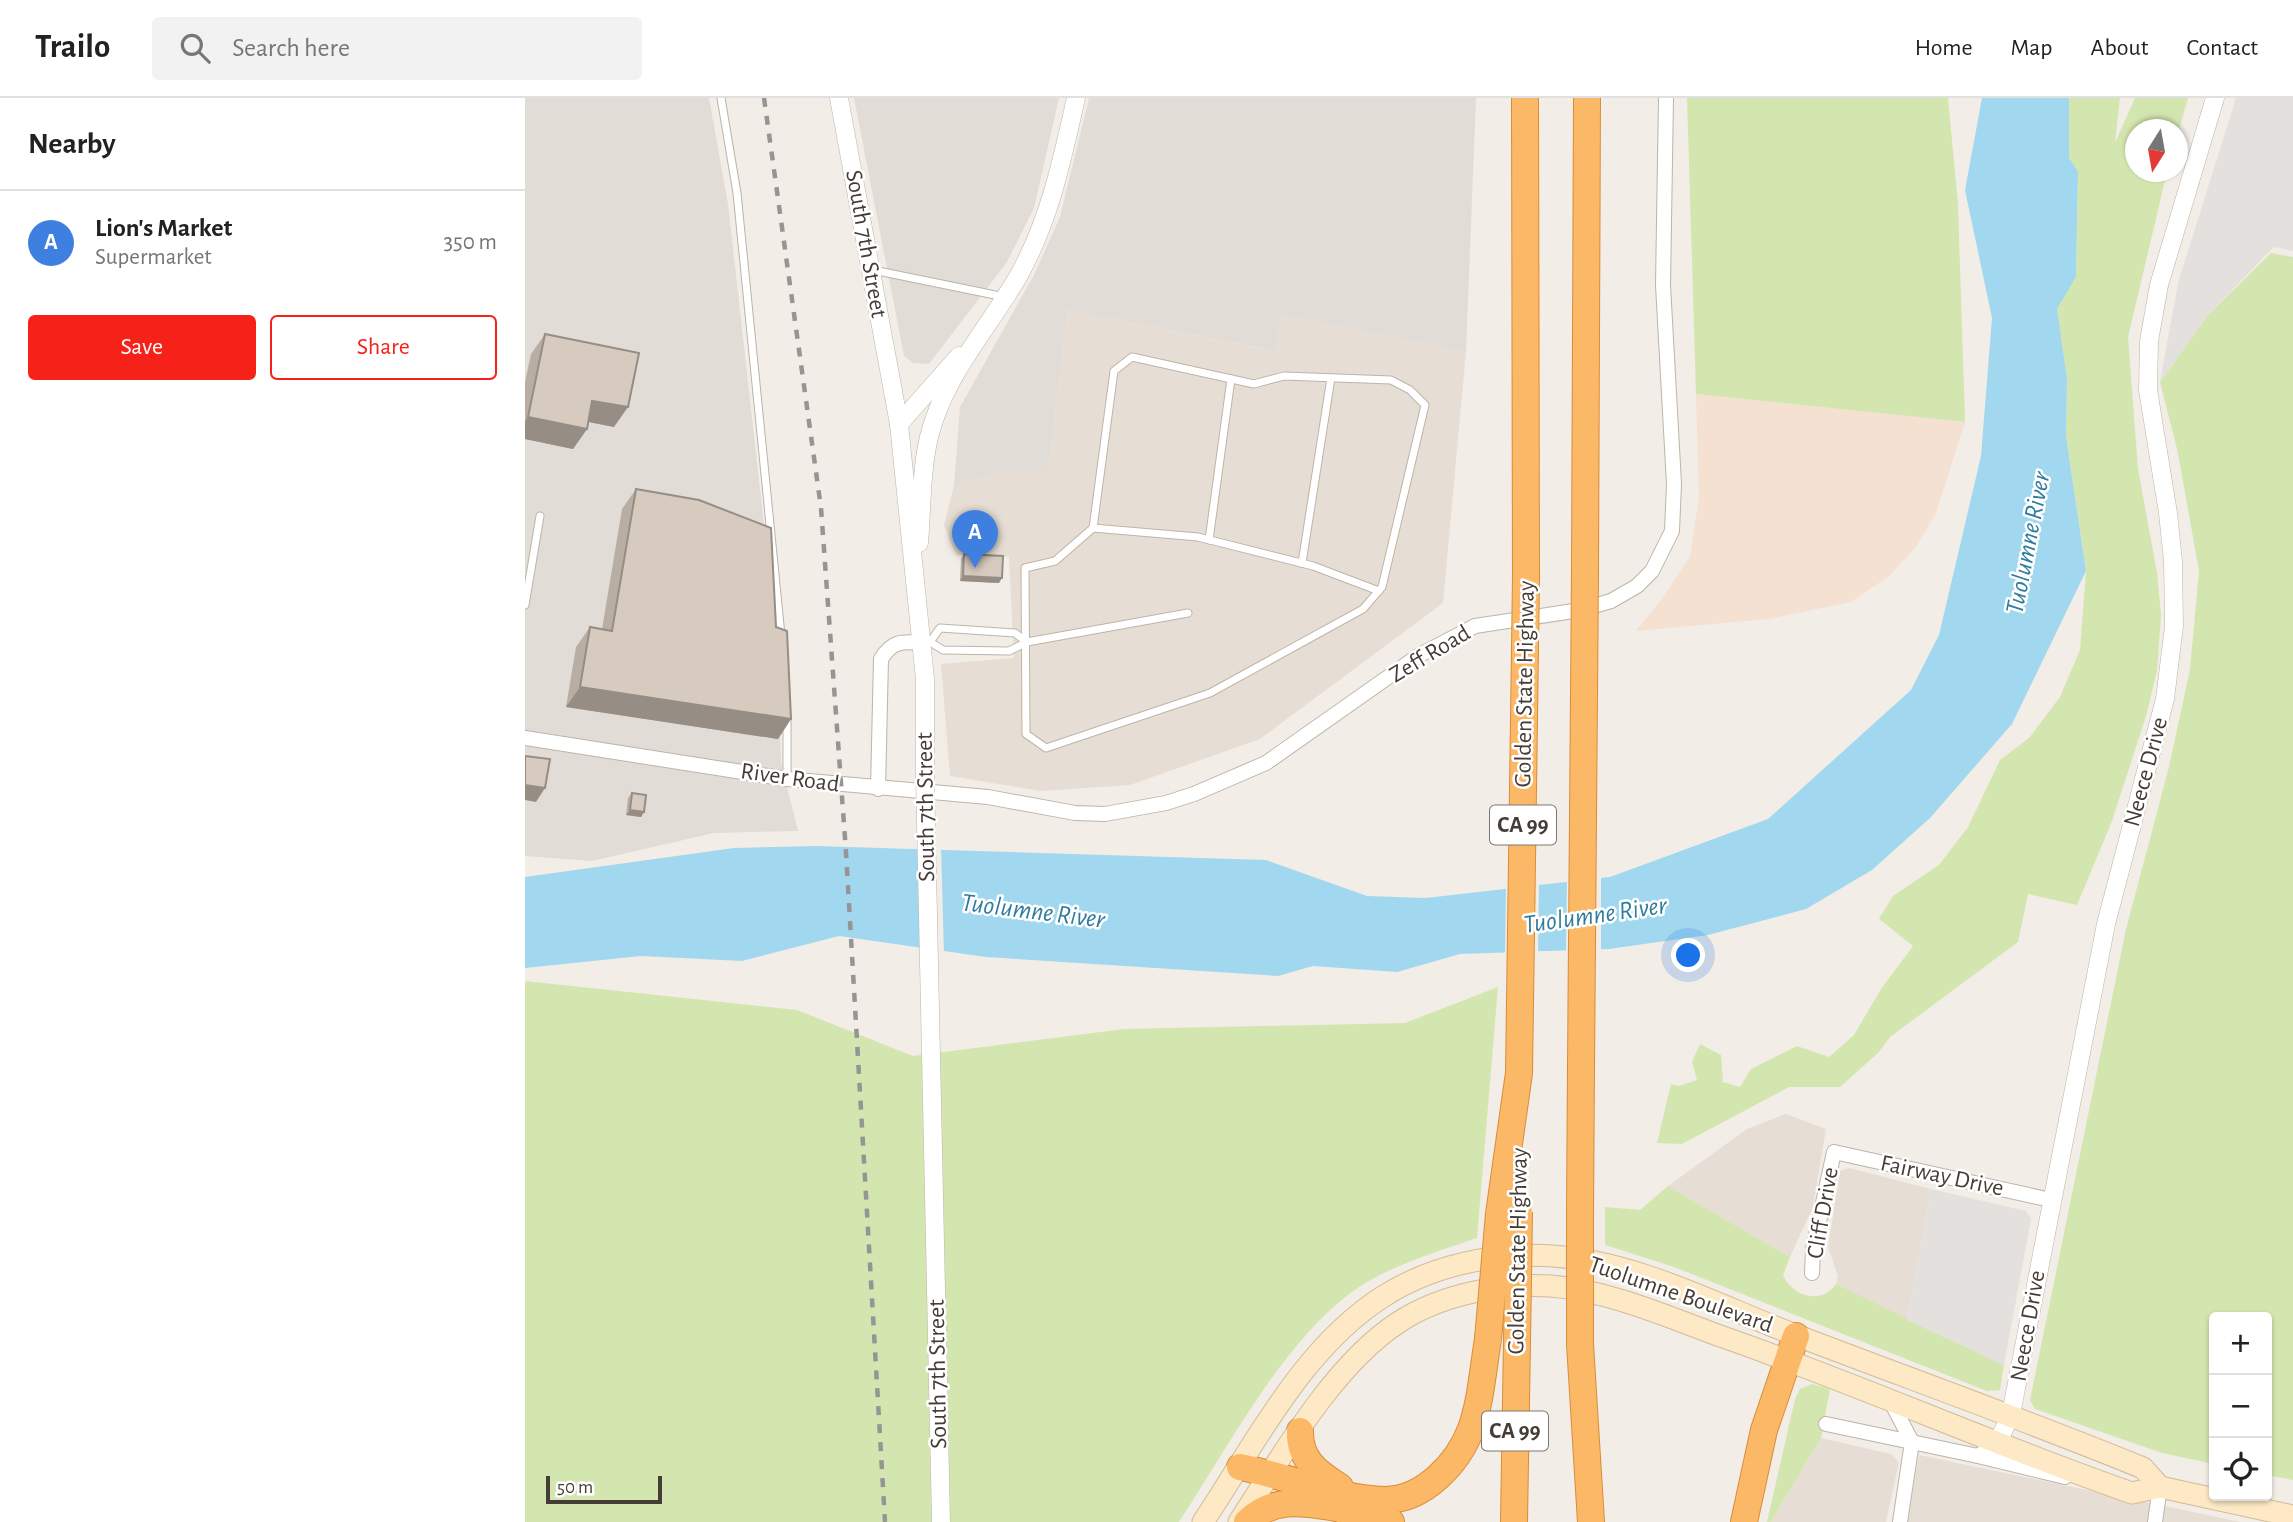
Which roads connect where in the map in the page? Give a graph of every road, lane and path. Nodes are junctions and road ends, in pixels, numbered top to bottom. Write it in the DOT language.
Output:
graph roads {
  1 [pos="720,98"];
  2 [pos="839,98"];
  3 [pos="1076,98"];
  4 [pos="1525,98"];
  5 [pos="1587,98"];
  6 [pos="1666,98"];
  7 [pos="2214,98"];
  8 [pos="870,270"];
  9 [pos="1006,297"];
  10 [pos="972,344"];
  11 [pos="1331,378"];
  12 [pos="1231,379"];
  13 [pos="899,424"];
  14 [pos="540,516"];
  15 [pos="1093,528"];
  16 [pos="1209,540"];
  17 [pos="1302,564"];
  18 [pos="916,588"];
  19 [pos="1379,591"];
  20 [pos="525,605"];
  21 [pos="1188,612"];
  22 [pos="781,642"];
  23 [pos="1027,642"];
  24 [pos="926,643"];
  25 [pos="786,704"];
  26 [pos="525,738"];
  27 [pos="787,779"];
  28 [pos="878,789"];
  29 [pos="1834,1153"];
  30 [pos="2051,1200"];
  31 [pos="1509,1213"];
  32 [pos="1812,1273"];
  33 [pos="1580,1344"];
  34 [pos="1792,1348"];
  35 [pos="1890,1400"];
  36 [pos="2011,1414"];
  37 [pos="1826,1424"];
  38 [pos="1300,1432"];
  39 [pos="1912,1442"];
  40 [pos="1998,1442"];
  41 [pos="1978,1456"];
  42 [pos="1240,1467"];
  43 [pos="1267,1479"];
  44 [pos="2114,1486"];
  45 [pos="2160,1487"];
  46 [pos="1344,1501"];
  47 [pos="2293,1516"];
  48 [pos="941,1522"];
  49 [pos="1203,1522"];
  50 [pos="1239,1522"];
  51 [pos="1247,1522"];
  52 [pos="1391,1522"];
  53 [pos="1514,1522"];
  54 [pos="1578,1522"];
  55 [pos="1591,1522"];
  56 [pos="1744,1522"];
  57 [pos="1900,1522"];
  58 [pos="2155,1522"];
  1 -- 22 [label="lane"];
  2 -- 8 [label="street, South 7th Street"];
  3 -- 9 [label="street"];
  4 -- 31 [label="highway, Golden State Highway / CA 99, bridge"];
  5 -- 33 [label="highway, CA 99, bridge"];
  6 -- 28 [label="street, Zeff Road"];
  7 -- 30 [label="street, Neece Drive"];
  8 -- 9 [label="lane"];
  8 -- 13 [label="street, South 7th Street"];
  9 -- 10 [label="street"];
  10 -- 13 [label="street"];
  10 -- 18 [label="street"];
  11 -- 12 [label="lane"];
  11 -- 17 [label="lane"];
  11 -- 19 [label="lane"];
  12 -- 15 [label="lane"];
  12 -- 16 [label="lane"];
  13 -- 18 [label="street, South 7th Street"];
  14 -- 20 [label="lane"];
  15 -- 16 [label="lane"];
  15 -- 23 [label="lane"];
  16 -- 17 [label="lane"];
  17 -- 19 [label="lane"];
  18 -- 24 [label="street, South 7th Street"];
  19 -- 23 [label="lane"];
  21 -- 23 [label="lane"];
  23 -- 24 [label="lane"];
  23 -- 24 [label="lane"];
  24 -- 28 [label="street"];
  24 -- 48 [label="street, South 7th Street, bridge"];
  25 -- 27 [label="lane"];
  26 -- 27 [label="street, River Road"];
  27 -- 28 [label="street, River Road"];
  29 -- 30 [label="street, Fairway Drive"];
  29 -- 32 [label="street, Cliff Drive"];
  30 -- 36 [label="street, Neece Drive"];
  31 -- 46 [label="highway, bridge"];
  31 -- 53 [label="highway, Golden State Highway / CA 99, bridge"];
  33 -- 54 [label="highway, CA 99"];
  33 -- 55 [label="highway"];
  34 -- 35 [label="main road, Tuolumne Boulevard"];
  34 -- 36 [label="main road, Tuolumne Boulevard"];
  34 -- 38 [label="main road, Tuolumne Boulevard"];
  34 -- 42 [label="main road, Tuolumne Boulevard"];
  34 -- 56 [label="highway"];
  35 -- 39 [label="street"];
  35 -- 40 [label="main road, Tuolumne Boulevard"];
  36 -- 40 [label="street, Neece Drive"];
  36 -- 45 [label="main road, Tuolumne Boulevard"];
  37 -- 39 [label="street, Tuolumne Boulevard"];
  38 -- 43 [label="main road, Tuolumne Boulevard"];
  38 -- 46 [label="highway"];
  39 -- 41 [label="street, Tuolumne Boulevard"];
  39 -- 57 [label="street"];
  40 -- 41 [label="street"];
  40 -- 44 [label="main road, Tuolumne Boulevard"];
  41 -- 44 [label="street, Tuolumne Boulevard"];
  42 -- 43 [label="highway"];
  42 -- 49 [label="main road, Tuolumne Boulevard"];
  43 -- 46 [label="highway"];
  43 -- 50 [label="main road, Tuolumne Boulevard"];
  44 -- 45 [label="main road, Tuolumne Boulevard"];
  45 -- 47 [label="main road, Tuolumne Boulevard"];
  45 -- 58 [label="street"];
  46 -- 51 [label="highway"];
  46 -- 52 [label="highway"];
}
